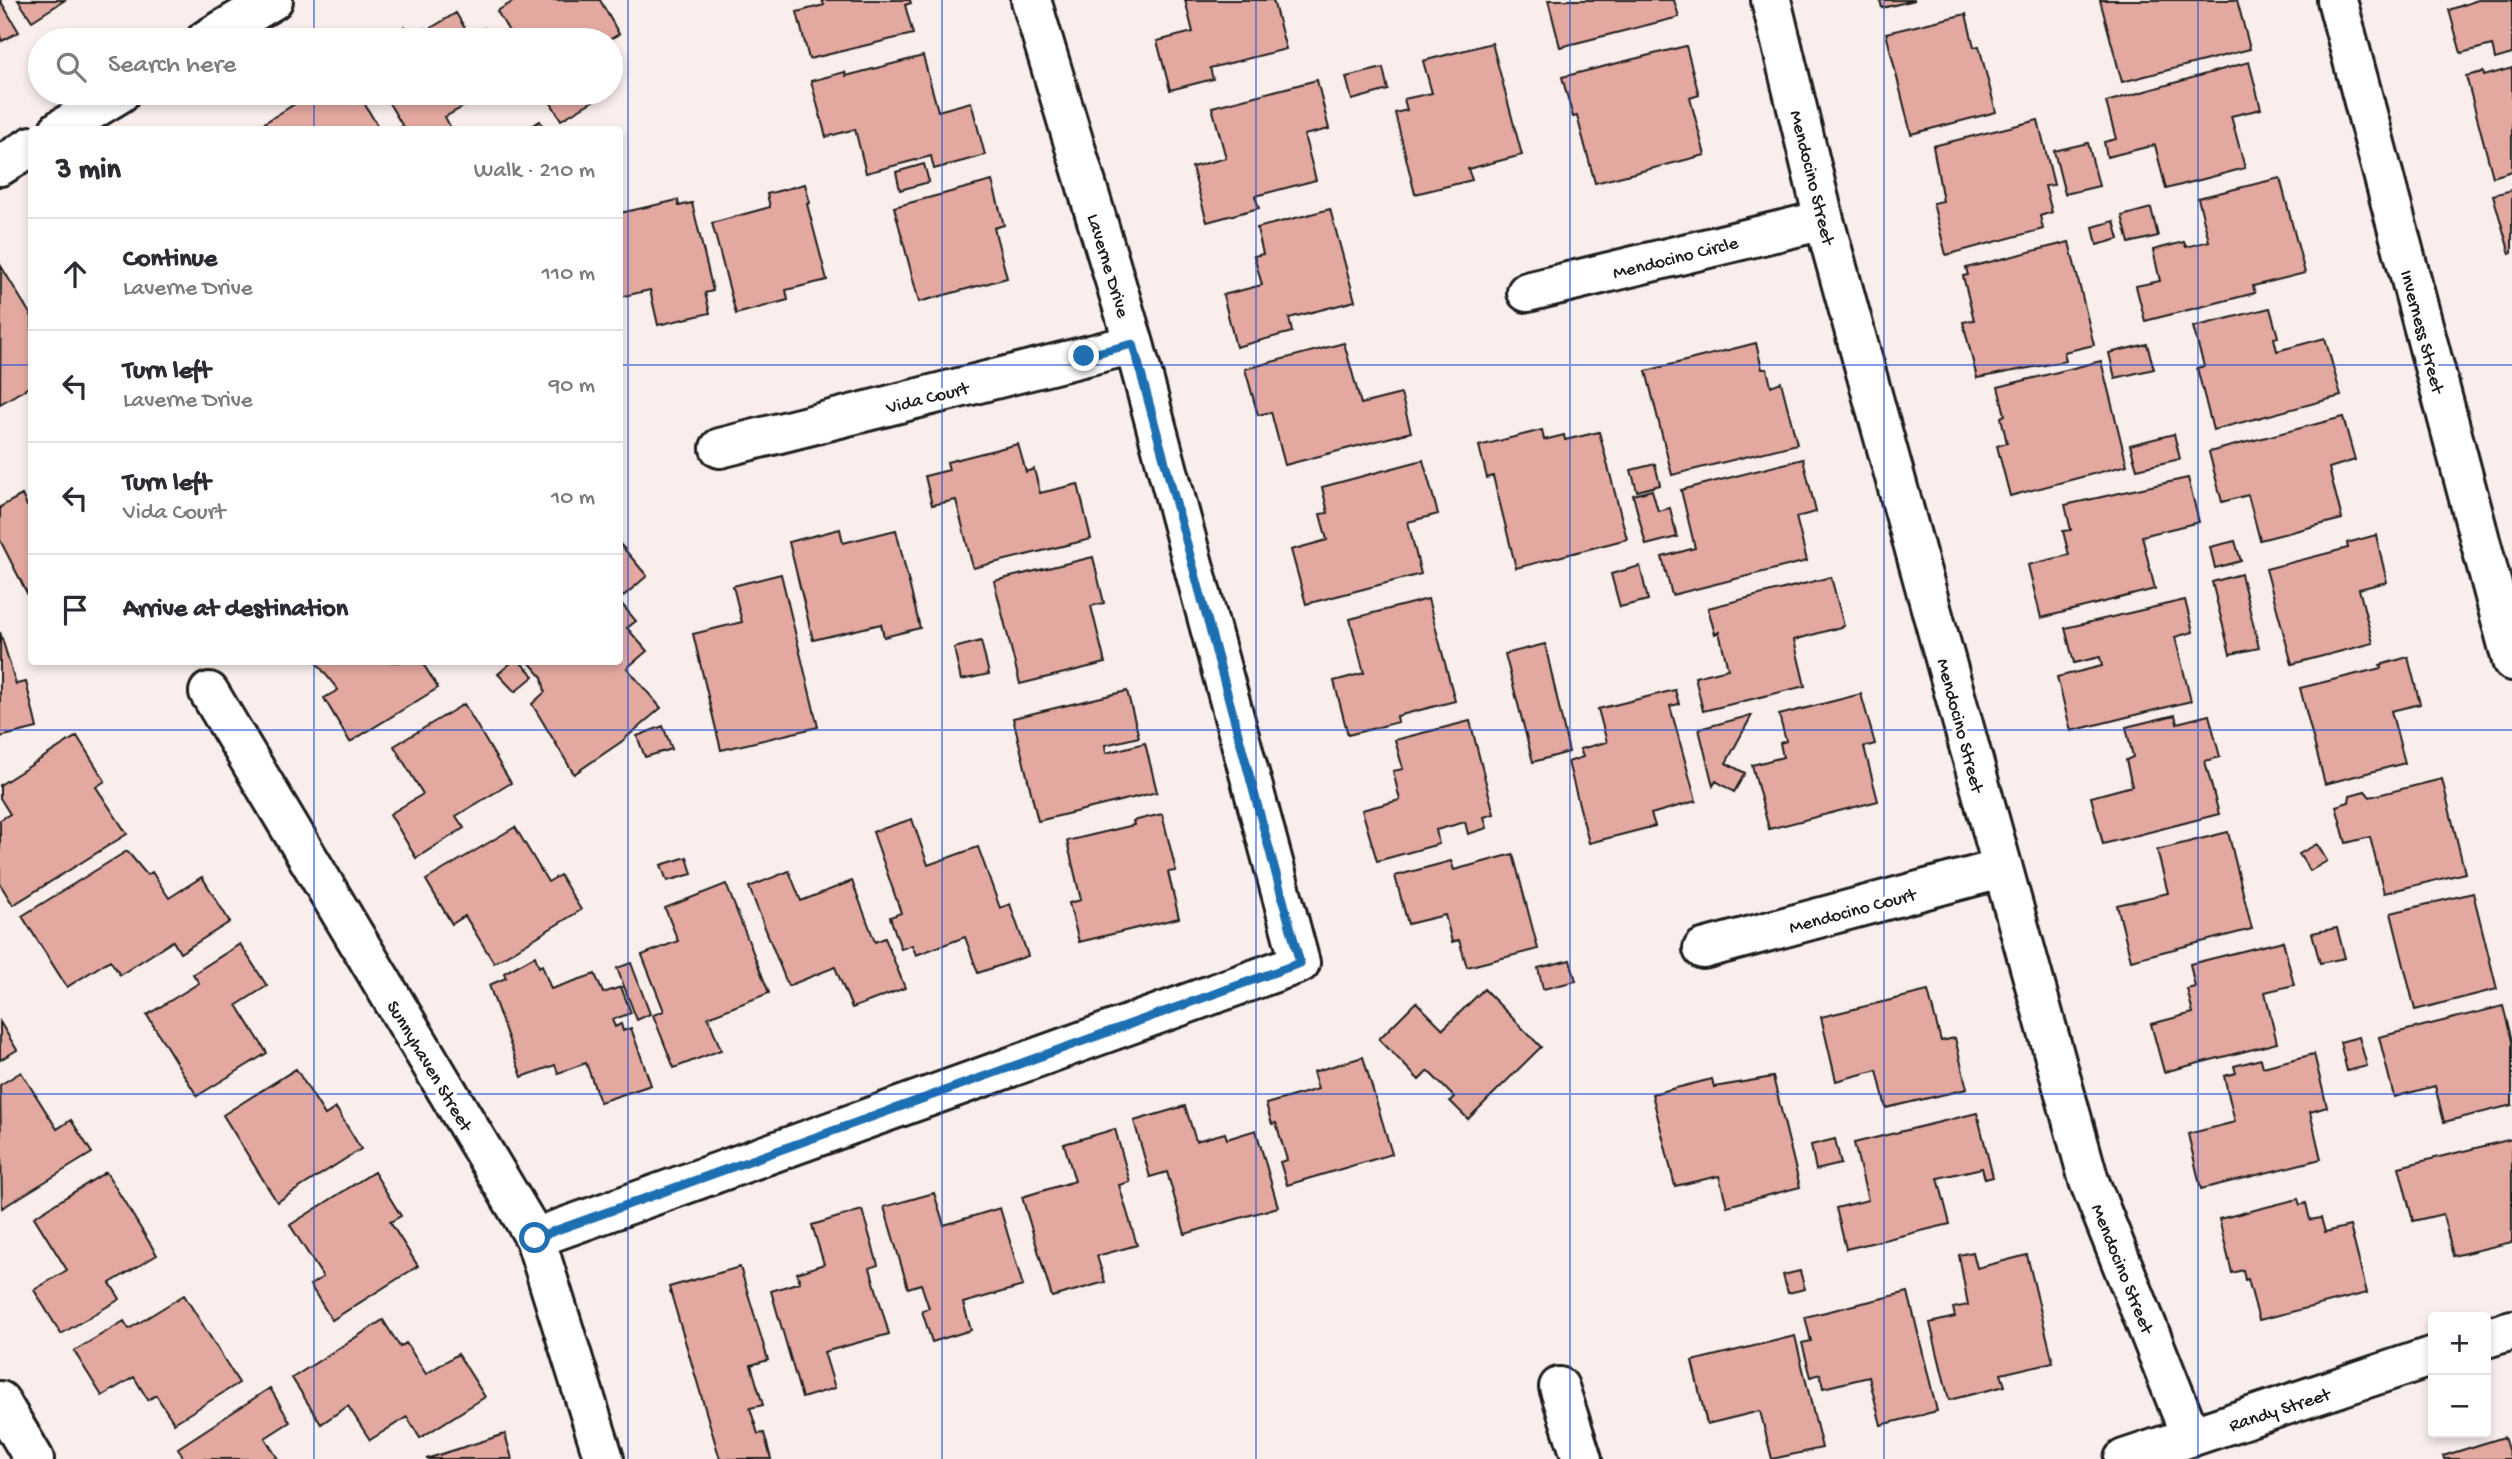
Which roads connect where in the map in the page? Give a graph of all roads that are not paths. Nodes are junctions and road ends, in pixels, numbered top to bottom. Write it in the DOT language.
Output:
graph roads {
  1 [pos="273,0"];
  2 [pos="1031,0"];
  3 [pos="1771,0"];
  4 [pos="2337,0"];
  5 [pos="226,28"];
  6 [pos="100,105"];
  7 [pos="66,126"];
  8 [pos="28,148"];
  9 [pos="0,166"];
  10 [pos="1824,220"];
  11 [pos="1527,292"];
  12 [pos="1133,344"];
  13 [pos="720,448"];
  14 [pos="2512,661"];
  15 [pos="209,692"];
  16 [pos="2001,869"];
  17 [pos="1703,949"];
  18 [pos="535,1238"];
  19 [pos="2512,1330"];
  20 [pos="2491,1337"];
  21 [pos="2428,1358"];
  22 [pos="1559,1387"];
  23 [pos="0,1401"];
  24 [pos="2192,1437"];
  25 [pos="34,1459"];
  26 [pos="604,1459"];
  27 [pos="1582,1459"];
  28 [pos="2124,1459"];
  1 -- 5 [label="street"];
  2 -- 12 [label="street, Laverne Drive"];
  3 -- 10 [label="street, Mendocino Street"];
  4 -- 14 [label="street, Inverness Street"];
  6 -- 7 [label="street"];
  8 -- 9 [label="street"];
  10 -- 11 [label="street, Mendocino Circle"];
  10 -- 16 [label="street, Mendocino Street"];
  12 -- 13 [label="street, Vida Court"];
  12 -- 18 [label="street, Laverne Drive"];
  15 -- 18 [label="street, Sunnyhaven Street"];
  16 -- 17 [label="street, Mendocino Court"];
  16 -- 24 [label="street, Mendocino Street"];
  18 -- 26 [label="street, Sunnyhaven Street"];
  19 -- 20 [label="street"];
  21 -- 24 [label="street, Randy Street"];
  22 -- 27 [label="street"];
  23 -- 25 [label="street"];
  24 -- 28 [label="street, Randy Street"];
}
